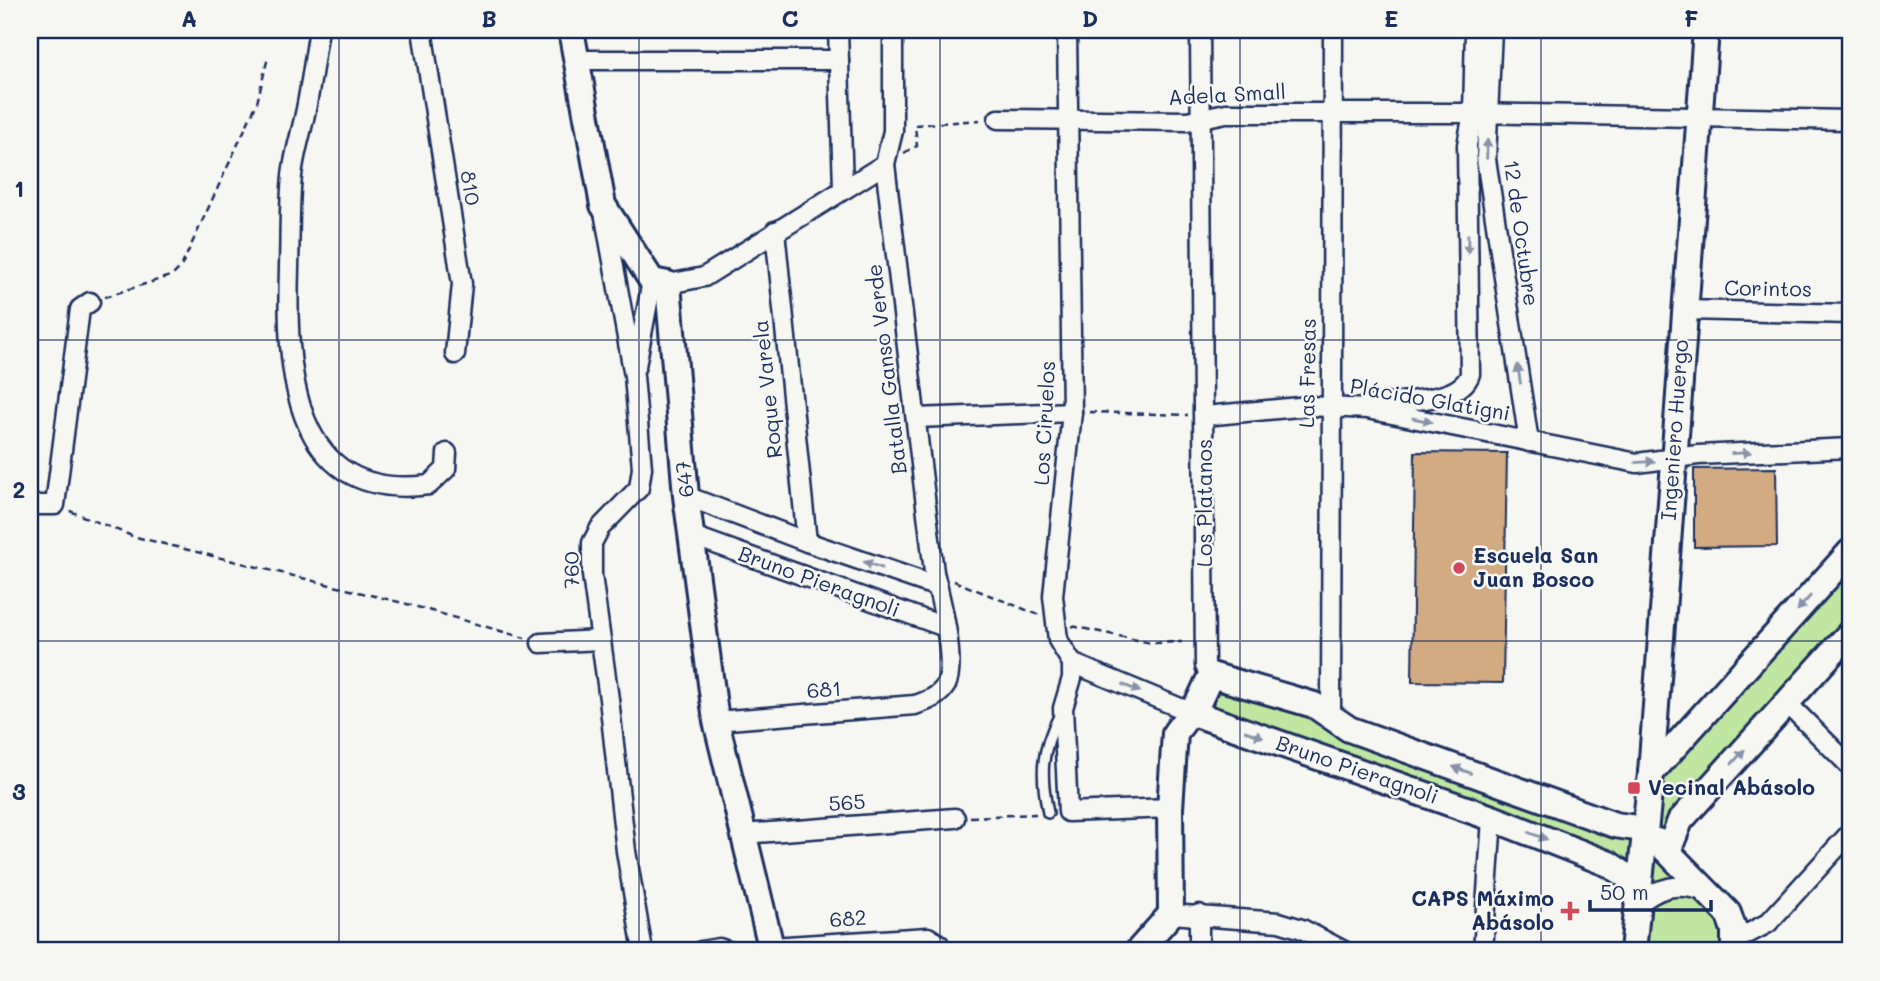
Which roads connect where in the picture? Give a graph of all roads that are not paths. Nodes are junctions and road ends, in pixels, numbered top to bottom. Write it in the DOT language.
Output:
graph roads {
  1 [pos="319,30"];
  2 [pos="422,30"];
  3 [pos="571,30"];
  4 [pos="838,30"];
  5 [pos="894,30"];
  6 [pos="1067,30"];
  7 [pos="1200,30"];
  8 [pos="1333,30"];
  9 [pos="1475,30"];
  10 [pos="1492,30"];
  11 [pos="1706,30"];
  12 [pos="575,60"];
  13 [pos="839,60"];
  14 [pos="1480,114"];
  15 [pos="1335,115"];
  16 [pos="998,119"];
  17 [pos="1069,119"];
  18 [pos="1202,119"];
  19 [pos="1699,120"];
  20 [pos="1850,120"];
  21 [pos="885,164"];
  22 [pos="843,188"];
  23 [pos="603,205"];
  24 [pos="775,231"];
  25 [pos="660,283"];
  26 [pos="90,302"];
  27 [pos="1685,310"];
  28 [pos="1850,314"];
  29 [pos="454,354"];
  30 [pos="634,376"];
  31 [pos="1330,406"];
  32 [pos="1359,408"];
  33 [pos="1072,412"];
  34 [pos="1205,416"];
  35 [pos="916,418"];
  36 [pos="1529,442"];
  37 [pos="1850,448"];
  38 [pos="447,453"];
  39 [pos="1673,458"];
  40 [pos="686,496"];
  41 [pos="30,505"];
  42 [pos="693,536"];
  43 [pos="807,542"];
  44 [pos="1850,552"];
  45 [pos="936,579"];
  46 [pos="945,627"];
  47 [pos="1850,633"];
  48 [pos="601,640"];
  49 [pos="541,643"];
  50 [pos="1072,663"];
  51 [pos="1210,675"];
  52 [pos="934,698"];
  53 [pos="1787,703"];
  54 [pos="1063,708"];
  55 [pos="1190,712"];
  56 [pos="1331,716"];
  57 [pos="716,721"];
  58 [pos="1850,766"];
  59 [pos="1651,773"];
  60 [pos="1170,808"];
  61 [pos="1048,813"];
  62 [pos="955,818"];
  63 [pos="1492,818"];
  64 [pos="1643,829"];
  65 [pos="743,834"];
  66 [pos="1850,834"];
  67 [pos="1669,849"];
  68 [pos="1707,892"];
  69 [pos="1637,895"];
  70 [pos="1171,914"];
  71 [pos="1199,914"];
  72 [pos="1736,948"];
  73 [pos="1338,949"];
  74 [pos="771,950"];
  75 [pos="643,951"];
  76 [pos="701,951"];
  77 [pos="728,951"];
  78 [pos="942,951"];
  79 [pos="1138,951"];
  80 [pos="1199,951"];
  81 [pos="1483,951"];
  82 [pos="1633,951"];
  1 -- 38 [label="street"];
  2 -- 29 [label="street, 810"];
  3 -- 12 [label="street, 647"];
  4 -- 13 [label="street"];
  5 -- 21 [label="street, Batalla Ganso Verde"];
  6 -- 17 [label="street, Los Ciruelos"];
  7 -- 18 [label="street, Los Platanos"];
  8 -- 15 [label="street, Las Fresas"];
  9 -- 14 [label="street, 12 de Octubre"];
  10 -- 14 [label="street, 12 de Octubre"];
  11 -- 19 [label="street, Ingeniero Huergo"];
  12 -- 13 [label="street"];
  12 -- 23 [label="street, 647"];
  13 -- 22 [label="street"];
  14 -- 15 [label="street, Adela Small"];
  14 -- 19 [label="street, Adela Small"];
  14 -- 32 [label="street, 12 de Octubre, one-way"];
  36 -- 14 [label="street, 12 de Octubre, one-way"];
  15 -- 18 [label="street, Adela Small"];
  15 -- 31 [label="street, Las Fresas"];
  16 -- 17 [label="street, Adela Small"];
  17 -- 18 [label="street, Adela Small"];
  17 -- 33 [label="street, Los Ciruelos"];
  18 -- 34 [label="street, Los Platanos"];
  19 -- 20 [label="street, Adela Small"];
  19 -- 27 [label="street, Ingeniero Huergo"];
  21 -- 22 [label="street"];
  21 -- 35 [label="street, Batalla Ganso Verde"];
  22 -- 24 [label="street"];
  23 -- 25 [label="street, 647"];
  23 -- 30 [label="street, 760"];
  24 -- 25 [label="street"];
  24 -- 43 [label="street, Roque Varela"];
  25 -- 30 [label="street"];
  25 -- 40 [label="street, 647"];
  26 -- 41 [label="street"];
  27 -- 28 [label="street, Corintos"];
  27 -- 39 [label="street, Ingeniero Huergo"];
  30 -- 48 [label="street, 760"];
  31 -- 32 [label="street, Plácido Glatigni"];
  31 -- 34 [label="street, Plácido Glatigni"];
  31 -- 56 [label="street, Las Fresas"];
  32 -- 36 [label="street, Plácido Glatigni, one-way"];
  33 -- 35 [label="street"];
  33 -- 50 [label="street, Los Ciruelos"];
  34 -- 51 [label="street, Los Platanos"];
  35 -- 45 [label="street, Batalla Ganso Verde"];
  36 -- 39 [label="street, Plácido Glatigni, one-way"];
  39 -- 37 [label="street, Plácido Glatigni, one-way"];
  39 -- 59 [label="street, Ingeniero Huergo"];
  40 -- 42 [label="street, 647"];
  40 -- 43 [label="street, Bruno Pieragnoli"];
  42 -- 46 [label="street, Bruno Pieragnoli"];
  42 -- 57 [label="street, 647"];
  45 -- 43 [label="street, Bruno Pieragnoli, one-way"];
  44 -- 59 [label="street, one-way"];
  45 -- 46 [label="street, Batalla Ganso Verde"];
  46 -- 52 [label="street, Batalla Ganso Verde"];
  47 -- 53 [label="street"];
  48 -- 49 [label="street"];
  48 -- 75 [label="street, 760"];
  50 -- 54 [label="street"];
  50 -- 55 [label="street, Bruno Pieragnoli, one-way"];
  51 -- 55 [label="street"];
  51 -- 56 [label="street, Bruno Pieragnoli"];
  52 -- 57 [label="street, 681"];
  53 -- 58 [label="street"];
  67 -- 53 [label="street, one-way"];
  54 -- 60 [label="street"];
  54 -- 61 [label="lane"];
  55 -- 60 [label="street"];
  55 -- 63 [label="street, Bruno Pieragnoli, one-way"];
  64 -- 56 [label="street, Bruno Pieragnoli, one-way"];
  57 -- 65 [label="street, 647"];
  59 -- 64 [label="street, Ingeniero Huergo"];
  60 -- 70 [label="street"];
  62 -- 65 [label="street, 565"];
  63 -- 69 [label="street, Bruno Pieragnoli, one-way"];
  63 -- 81 [label="street"];
  64 -- 67 [label="street"];
  64 -- 69 [label="street, Ingeniero Huergo"];
  65 -- 74 [label="street, 647"];
  66 -- 72 [label="street"];
  67 -- 68 [label="street"];
  68 -- 69 [label="street"];
  68 -- 72 [label="street"];
  69 -- 82 [label="street, Ingeniero Huergo"];
  70 -- 71 [label="street"];
  70 -- 79 [label="street"];
  71 -- 73 [label="street"];
  71 -- 80 [label="street"];
  74 -- 78 [label="street, 682"];
  76 -- 77 [label="street"];
}
